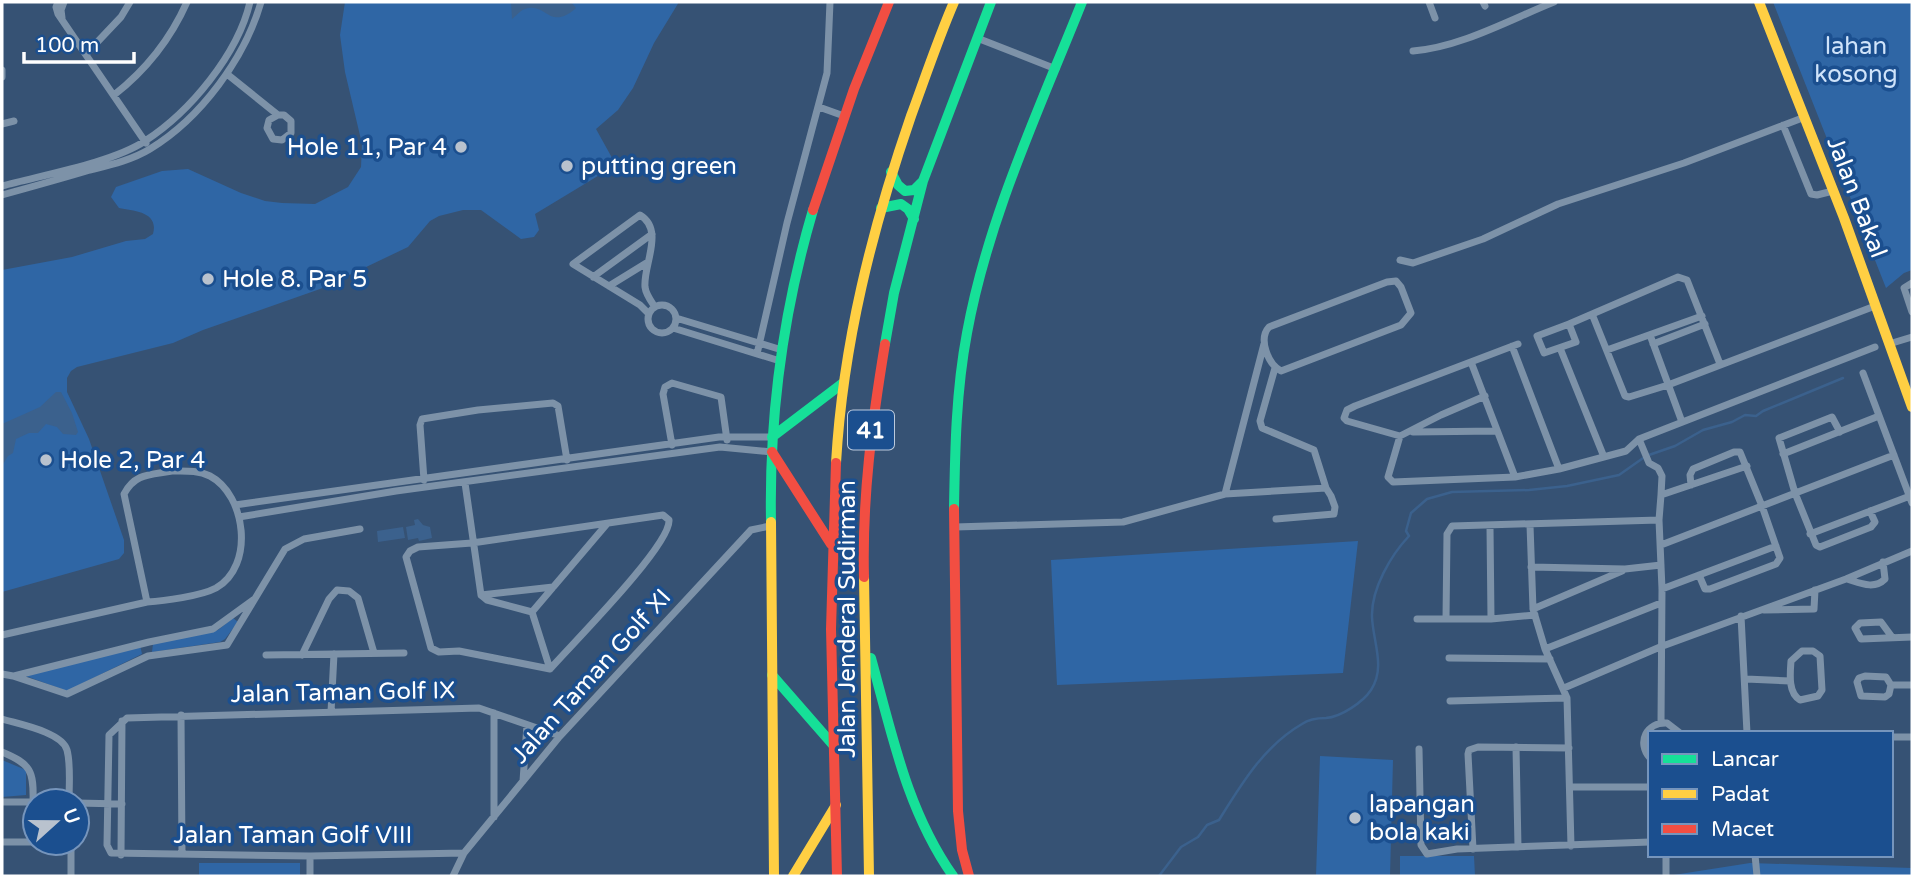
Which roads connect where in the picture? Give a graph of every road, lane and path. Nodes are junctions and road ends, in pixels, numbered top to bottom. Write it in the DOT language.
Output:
graph roads {
  1 [pos="58,2"];
  2 [pos="64,2"];
  3 [pos="130,2"];
  4 [pos="187,2"];
  5 [pos="250,2"];
  6 [pos="261,2"];
  7 [pos="830,2"];
  8 [pos="888,2"];
  9 [pos="954,2"];
  10 [pos="991,2"];
  11 [pos="1082,2"];
  12 [pos="1429,2"];
  13 [pos="1554,2"];
  14 [pos="1759,2"];
  15 [pos="1435,18"];
  16 [pos="62,19"];
  17 [pos="977,38"];
  18 [pos="1413,51"];
  19 [pos="86,54"];
  20 [pos="2,69"];
  21 [pos="1056,69"];
  22 [pos="227,74"];
  23 [pos="2,77"];
  24 [pos="114,95"];
  25 [pos="819,107"];
  26 [pos="278,115"];
  27 [pos="844,116"];
  28 [pos="1804,117"];
  29 [pos="15,121"];
  30 [pos="2,124"];
  31 [pos="1783,125"];
  32 [pos="145,141"];
  33 [pos="151,149"];
  34 [pos="891,172"];
  35 [pos="923,181"];
  36 [pos="2,187"];
  37 [pos="1833,191"];
  38 [pos="2,195"];
  39 [pos="881,208"];
  40 [pos="914,219"];
  41 [pos="652,234"];
  42 [pos="1401,260"];
  43 [pos="648,262"];
  44 [pos="593,277"];
  45 [pos="1912,283"];
  46 [pos="609,286"];
  47 [pos="1875,306"];
  48 [pos="655,307"];
  49 [pos="1912,312"];
  50 [pos="649,314"];
  51 [pos="1592,314"];
  52 [pos="676,318"];
  53 [pos="1703,320"];
  54 [pos="1569,324"];
  55 [pos="673,328"];
  56 [pos="1650,335"];
  57 [pos="1912,337"];
  58 [pos="760,344"];
  59 [pos="1264,344"];
  60 [pos="1653,344"];
  61 [pos="1889,344"];
  62 [pos="1875,346"];
  63 [pos="1560,348"];
  64 [pos="782,350"];
  65 [pos="1607,350"];
  66 [pos="757,354"];
  67 [pos="780,361"];
  68 [pos="1471,362"];
  69 [pos="1720,365"];
  70 [pos="1275,368"];
  71 [pos="1863,373"];
  72 [pos="843,383"];
  73 [pos="1668,386"];
  74 [pos="1485,396"];
  75 [pos="1912,407"];
  76 [pos="1879,416"];
  77 [pos="1682,422"];
  78 [pos="1497,430"];
  79 [pos="1412,432"];
  80 [pos="1840,432"];
  81 [pos="1400,436"];
  82 [pos="727,437"];
  83 [pos="772,437"];
  84 [pos="1640,441"];
  85 [pos="671,443"];
  86 [pos="726,447"];
  87 [pos="673,453"];
  88 [pos="772,453"];
  89 [pos="1783,454"];
  90 [pos="1894,455"];
  91 [pos="567,457"];
  92 [pos="1604,457"];
  93 [pos="1747,466"];
  94 [pos="568,468"];
  95 [pos="1559,469"];
  96 [pos="1515,477"];
  97 [pos="424,478"];
  98 [pos="465,483"];
  99 [pos="1691,485"];
  100 [pos="425,488"];
  101 [pos="1326,488"];
  102 [pos="1795,493"];
  103 [pos="1225,494"];
  104 [pos="1661,495"];
  105 [pos="1911,500"];
  106 [pos="235,505"];
  107 [pos="1762,506"];
  108 [pos="1870,511"];
  109 [pos="239,517"];
  110 [pos="1276,519"];
  111 [pos="1659,520"];
  112 [pos="606,524"];
  113 [pos="1530,525"];
  114 [pos="770,526"];
  115 [pos="955,527"];
  116 [pos="1490,527"];
  117 [pos="360,529"];
  118 [pos="1810,534"];
  119 [pos="472,543"];
  120 [pos="831,544"];
  121 [pos="1661,545"];
  122 [pos="1776,546"];
  123 [pos="1912,551"];
  124 [pos="1883,562"];
  125 [pos="1661,565"];
  126 [pos="1531,566"];
  127 [pos="1626,569"];
  128 [pos="1699,575"];
  129 [pos="1846,579"];
  130 [pos="552,587"];
  131 [pos="1662,589"];
  132 [pos="1815,590"];
  133 [pos="481,595"];
  134 [pos="257,597"];
  135 [pos="147,602"];
  136 [pos="1661,603"];
  137 [pos="1757,610"];
  138 [pos="532,612"];
  139 [pos="1534,612"];
  140 [pos="1741,616"];
  141 [pos="1446,619"];
  142 [pos="1491,619"];
  143 [pos="1417,620"];
  144 [pos="2,635"];
  145 [pos="1892,637"];
  146 [pos="1912,637"];
  147 [pos="149,642"];
  148 [pos="866,644"];
  149 [pos="1660,647"];
  150 [pos="1545,649"];
  151 [pos="374,653"];
  152 [pos="404,653"];
  153 [pos="302,654"];
  154 [pos="334,654"];
  155 [pos="266,655"];
  156 [pos="148,656"];
  157 [pos="1449,659"];
  158 [pos="1550,659"];
  159 [pos="550,668"];
  160 [pos="2,674"];
  161 [pos="772,675"];
  162 [pos="13,676"];
  163 [pos="1746,679"];
  164 [pos="1790,681"];
  165 [pos="1891,685"];
  166 [pos="1912,685"];
  167 [pos="1564,688"];
  168 [pos="1567,698"];
  169 [pos="1450,701"];
  170 [pos="331,712"];
  171 [pos="494,713"];
  172 [pos="181,715"];
  173 [pos="2,719"];
  174 [pos="122,721"];
  175 [pos="1661,723"];
  176 [pos="527,726"];
  177 [pos="1678,731"];
  178 [pos="1747,731"];
  179 [pos="560,736"];
  180 [pos="1893,737"];
  181 [pos="1912,737"];
  182 [pos="834,746"];
  183 [pos="1516,747"];
  184 [pos="1569,748"];
  185 [pos="1419,749"];
  186 [pos="2,752"];
  187 [pos="1648,755"];
  188 [pos="523,781"];
  189 [pos="33,787"];
  190 [pos="69,787"];
  191 [pos="1570,787"];
  192 [pos="1648,787"];
  193 [pos="2,802"];
  194 [pos="21,802"];
  195 [pos="91,803"];
  196 [pos="108,804"];
  197 [pos="122,804"];
  198 [pos="836,804"];
  199 [pos="494,817"];
  200 [pos="2,842"];
  201 [pos="21,842"];
  202 [pos="1648,842"];
  203 [pos="1571,846"];
  204 [pos="1518,847"];
  205 [pos="1473,849"];
  206 [pos="182,853"];
  207 [pos="464,853"];
  208 [pos="121,855"];
  209 [pos="310,856"];
  210 [pos="71,857"];
  211 [pos="1666,857"];
  212 [pos="1755,857"];
  213 [pos="71,876"];
  214 [pos="310,876"];
  215 [pos="453,876"];
  216 [pos="774,876"];
  217 [pos="793,876"];
  218 [pos="837,876"];
  219 [pos="869,876"];
  220 [pos="953,876"];
  221 [pos="969,876"];
  222 [pos="1667,876"];
  223 [pos="1757,876"];
  1 -- 16 [label="street"];
  2 -- 16 [label="street"];
  3 -- 19 [label="street"];
  4 -- 24 [label="street"];
  5 -- 32 [label="street"];
  6 -- 22 [label="street"];
  7 -- 25 [label="street"];
  8 -- 27 [label="main road"];
  9 -- 34 [label="main road, Jalan Jenderal Sudirman / 41"];
  10 -- 17 [label="main road, Jalan Jenderal Sudirman / 41"];
  11 -- 21 [label="main road"];
  12 -- 15 [label="street"];
  13 -- 18 [label="street"];
  14 -- 28 [label="main road, Jalan Bakal"];
  16 -- 19 [label="street"];
  17 -- 21 [label="street"];
  17 -- 35 [label="main road, Jalan Jenderal Sudirman / 41"];
  19 -- 24 [label="street"];
  20 -- 23 [label="street"];
  21 -- 115 [label="main road"];
  22 -- 26 [label="street"];
  22 -- 33 [label="street"];
  24 -- 32 [label="street"];
  25 -- 27 [label="street"];
  25 -- 58 [label="street"];
  27 -- 64 [label="main road"];
  28 -- 31 [label="street"];
  28 -- 37 [label="main road, Jalan Bakal"];
  29 -- 30 [label="street"];
  31 -- 37 [label="street"];
  31 -- 42 [label="street"];
  32 -- 33 [label="street"];
  32 -- 36 [label="street"];
  33 -- 38 [label="street"];
  34 -- 35 [label="main road"];
  34 -- 39 [label="main road, Jalan Jenderal Sudirman / 41"];
  35 -- 40 [label="main road, Jalan Jenderal Sudirman / 41"];
  37 -- 47 [label="main road, Jalan Bakal"];
  39 -- 40 [label="main road"];
  39 -- 72 [label="main road, Jalan Jenderal Sudirman / 41"];
  40 -- 148 [label="main road, Jalan Jenderal Sudirman / 41"];
  41 -- 43 [label="street"];
  41 -- 44 [label="street"];
  41 -- 44 [label="street"];
  43 -- 46 [label="street"];
  43 -- 48 [label="street"];
  44 -- 46 [label="street"];
  45 -- 49 [label="street"];
  46 -- 50 [label="street"];
  47 -- 61 [label="main road, Jalan Bakal"];
  47 -- 69 [label="street"];
  48 -- 50 [label="street"];
  48 -- 52 [label="street"];
  50 -- 55 [label="street"];
  51 -- 53 [label="street"];
  51 -- 54 [label="street"];
  51 -- 65 [label="street"];
  52 -- 55 [label="street"];
  52 -- 58 [label="street"];
  53 -- 56 [label="street"];
  53 -- 60 [label="street"];
  53 -- 69 [label="street"];
  54 -- 63 [label="street"];
  54 -- 63 [label="street"];
  55 -- 66 [label="street"];
  56 -- 60 [label="street"];
  56 -- 65 [label="street"];
  57 -- 61 [label="street"];
  58 -- 64 [label="street"];
  58 -- 66 [label="street"];
  59 -- 70 [label="street"];
  59 -- 70 [label="street"];
  59 -- 103 [label="street"];
  60 -- 73 [label="street"];
  61 -- 75 [label="main road, Jalan Bakal"];
  62 -- 77 [label="street"];
  63 -- 92 [label="street"];
  64 -- 67 [label="main road"];
  65 -- 73 [label="street"];
  66 -- 67 [label="street"];
  67 -- 83 [label="main road"];
  68 -- 74 [label="street"];
  68 -- 81 [label="street"];
  68 -- 95 [label="street"];
  69 -- 73 [label="street"];
  70 -- 101 [label="street"];
  71 -- 76 [label="street"];
  72 -- 83 [label="main road"];
  72 -- 120 [label="main road, Jalan Jenderal Sudirman / 41"];
  73 -- 77 [label="street"];
  74 -- 78 [label="street"];
  74 -- 79 [label="street"];
  76 -- 80 [label="street"];
  76 -- 90 [label="street"];
  77 -- 84 [label="street"];
  78 -- 79 [label="street"];
  78 -- 96 [label="street"];
  79 -- 81 [label="street"];
  80 -- 89 [label="street"];
  80 -- 89 [label="street"];
  81 -- 96 [label="street"];
  82 -- 83 [label="street"];
  82 -- 85 [label="street"];
  82 -- 85 [label="street"];
  82 -- 86 [label="street"];
  83 -- 88 [label="main road"];
  84 -- 92 [label="street"];
  84 -- 104 [label="street"];
  85 -- 87 [label="street"];
  85 -- 91 [label="street"];
  86 -- 87 [label="street"];
  86 -- 88 [label="street"];
  87 -- 94 [label="street"];
  88 -- 114 [label="main road"];
  88 -- 120 [label="main road"];
  89 -- 102 [label="street"];
  90 -- 102 [label="street"];
  90 -- 105 [label="street"];
  91 -- 94 [label="street"];
  91 -- 97 [label="street"];
  91 -- 97 [label="street"];
  92 -- 95 [label="street"];
  93 -- 99 [label="street"];
  93 -- 99 [label="street"];
  93 -- 107 [label="street"];
  94 -- 98 [label="street"];
  95 -- 96 [label="street"];
  97 -- 100 [label="street"];
  97 -- 106 [label="street"];
  98 -- 100 [label="street"];
  98 -- 119 [label="street"];
  99 -- 104 [label="street"];
  100 -- 109 [label="street"];
  101 -- 103 [label="street"];
  101 -- 110 [label="street"];
  102 -- 107 [label="street"];
  102 -- 118 [label="street"];
  103 -- 115 [label="street"];
  104 -- 111 [label="street"];
  105 -- 108 [label="street"];
  106 -- 109 [label="street"];
  106 -- 135 [label="street"];
  107 -- 121 [label="street"];
  107 -- 122 [label="street"];
  108 -- 118 [label="street"];
  108 -- 118 [label="street"];
  109 -- 135 [label="street"];
  111 -- 113 [label="street"];
  111 -- 121 [label="street"];
  112 -- 119 [label="street"];
  112 -- 130 [label="street"];
  112 -- 159 [label="street"];
  113 -- 116 [label="street"];
  113 -- 126 [label="street"];
  114 -- 161 [label="main road"];
  114 -- 179 [label="street, Jalan Taman Golf XI"];
  115 -- 221 [label="main road"];
  116 -- 141 [label="street"];
  116 -- 142 [label="street"];
  117 -- 134 [label="street"];
  119 -- 133 [label="street"];
  119 -- 159 [label="street"];
  120 -- 182 [label="main road, Jalan Jenderal Sudirman / 41"];
  121 -- 125 [label="street"];
  122 -- 128 [label="street"];
  122 -- 128 [label="street"];
  123 -- 124 [label="street"];
  124 -- 129 [label="street"];
  124 -- 129 [label="street"];
  125 -- 127 [label="street"];
  125 -- 131 [label="street"];
  126 -- 127 [label="street"];
  126 -- 139 [label="street"];
  127 -- 139 [label="street"];
  128 -- 131 [label="street"];
  129 -- 132 [label="street"];
  130 -- 133 [label="street"];
  130 -- 138 [label="street"];
  131 -- 136 [label="street"];
  132 -- 137 [label="street"];
  132 -- 137 [label="street"];
  133 -- 138 [label="street"];
  134 -- 147 [label="street"];
  134 -- 156 [label="street"];
  135 -- 144 [label="street"];
  136 -- 149 [label="street"];
  136 -- 150 [label="street"];
  137 -- 140 [label="street"];
  138 -- 159 [label="street"];
  139 -- 142 [label="street"];
  139 -- 150 [label="street"];
  140 -- 149 [label="street"];
  140 -- 163 [label="street"];
  141 -- 142 [label="street"];
  141 -- 143 [label="street"];
  145 -- 145 [label="street"];
  145 -- 146 [label="street"];
  147 -- 156 [label="street"];
  147 -- 162 [label="street"];
  148 -- 219 [label="main road, Jalan Jenderal Sudirman / 41"];
  148 -- 220 [label="main road"];
  149 -- 167 [label="street"];
  149 -- 175 [label="street"];
  150 -- 158 [label="street"];
  151 -- 152 [label="street"];
  151 -- 153 [label="street"];
  151 -- 154 [label="street"];
  153 -- 154 [label="street"];
  153 -- 155 [label="street"];
  154 -- 170 [label="street"];
  156 -- 162 [label="street"];
  157 -- 158 [label="street"];
  158 -- 167 [label="street"];
  160 -- 162 [label="street"];
  161 -- 182 [label="main road"];
  161 -- 216 [label="main road"];
  163 -- 164 [label="street"];
  163 -- 178 [label="street"];
  164 -- 164 [label="street"];
  165 -- 165 [label="street"];
  165 -- 166 [label="street"];
  167 -- 168 [label="street"];
  168 -- 169 [label="street"];
  168 -- 184 [label="street"];
  170 -- 171 [label="street, Jalan Taman Golf IX"];
  170 -- 172 [label="street, Jalan Taman Golf IX"];
  171 -- 176 [label="street, Jalan Taman Golf IX"];
  171 -- 199 [label="street"];
  172 -- 174 [label="street, Jalan Taman Golf IX"];
  172 -- 206 [label="street"];
  173 -- 190 [label="street"];
  174 -- 196 [label="street"];
  174 -- 197 [label="street"];
  175 -- 177 [label="street"];
  175 -- 187 [label="street"];
  176 -- 179 [label="street, Jalan Taman Golf IX"];
  176 -- 188 [label="street"];
  179 -- 188 [label="street, Jalan Taman Golf XI"];
  180 -- 181 [label="street"];
  182 -- 198 [label="main road, Jalan Jenderal Sudirman / 41"];
  183 -- 184 [label="street"];
  183 -- 204 [label="street"];
  183 -- 205 [label="street"];
  184 -- 191 [label="street"];
  185 -- 205 [label="street"];
  186 -- 189 [label="street"];
  188 -- 199 [label="street, Jalan Taman Golf XI"];
  191 -- 192 [label="street"];
  191 -- 203 [label="street"];
  193 -- 194 [label="street"];
  195 -- 196 [label="street"];
  196 -- 197 [label="street"];
  196 -- 208 [label="street"];
  197 -- 208 [label="street"];
  198 -- 217 [label="main road"];
  198 -- 218 [label="main road, Jalan Jenderal Sudirman / 41"];
  199 -- 207 [label="street, Jalan Taman Golf XI"];
  200 -- 201 [label="street"];
  202 -- 203 [label="street"];
  203 -- 204 [label="street"];
  204 -- 205 [label="street"];
  206 -- 208 [label="street, Jalan Taman Golf VIII"];
  206 -- 209 [label="street, Jalan Taman Golf VIII"];
  207 -- 209 [label="street, Jalan Taman Golf VIII"];
  207 -- 215 [label="street, Jalan Taman Golf XI"];
  209 -- 214 [label="street"];
  210 -- 213 [label="street"];
  211 -- 222 [label="street"];
  212 -- 223 [label="street"];
}
